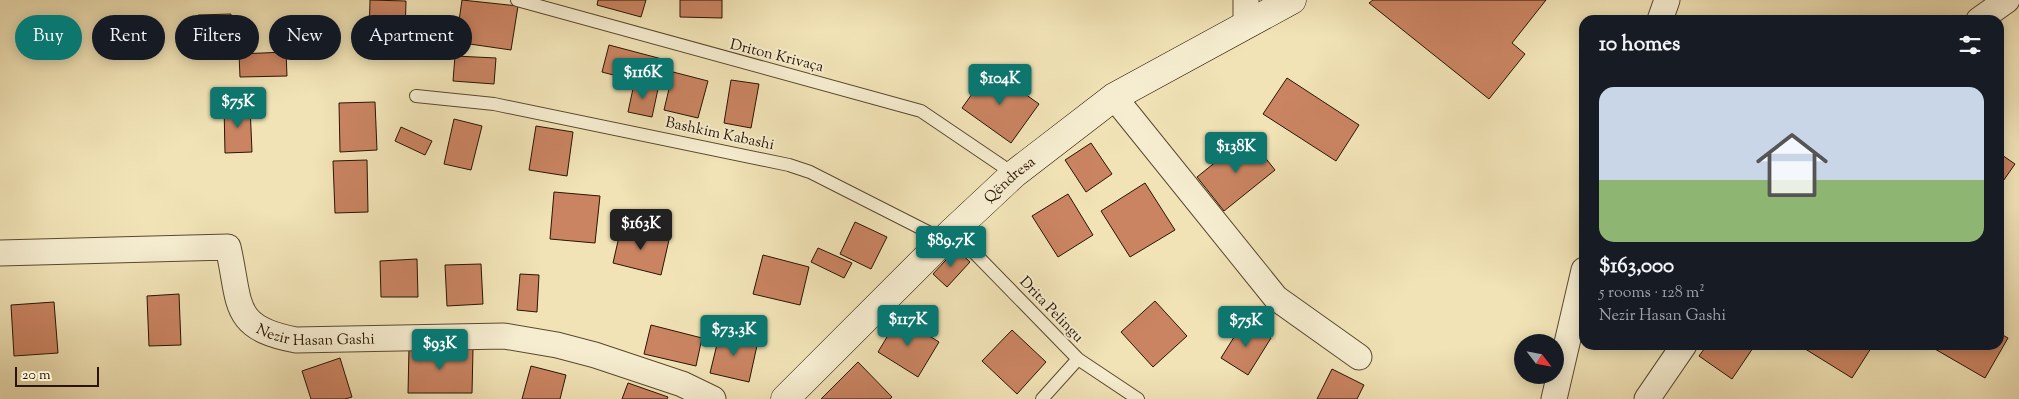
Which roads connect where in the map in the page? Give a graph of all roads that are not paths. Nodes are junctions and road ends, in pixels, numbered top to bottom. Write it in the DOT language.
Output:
graph roads {
  1 [pos="517,0"];
  2 [pos="1292,0"];
  3 [pos="1668,0"];
  4 [pos="2007,0"];
  5 [pos="1246,13"];
  6 [pos="1662,15"];
  7 [pos="1986,15"];
  8 [pos="416,96"];
  9 [pos="1114,97"];
  10 [pos="1014,174"];
  11 [pos="948,236"];
  12 [pos="0,253"];
  13 [pos="1579,292"];
  14 [pos="1681,350"];
  15 [pos="1360,357"];
  16 [pos="1078,359"];
  17 [pos="713,399"];
  18 [pos="785,399"];
  19 [pos="1042,399"];
  20 [pos="1138,399"];
  21 [pos="1554,399"];
  22 [pos="1647,399"];
  1 -- 10 [label="lane, Driton Krivaça"];
  2 -- 5 [label="street, Qëndresa"];
  3 -- 6 [label="street"];
  4 -- 7 [label="street"];
  5 -- 9 [label="street, Qëndresa"];
  8 -- 11 [label="lane, Bashkim Kabashi"];
  9 -- 10 [label="street, Qëndresa"];
  9 -- 15 [label="street"];
  10 -- 11 [label="street, Qëndresa"];
  11 -- 16 [label="lane, Drita Pelingu"];
  11 -- 18 [label="street, Qëndresa"];
  12 -- 17 [label="street, Nezir Hasan Gashi"];
  13 -- 21 [label="street"];
  14 -- 22 [label="street"];
  16 -- 19 [label="lane"];
  16 -- 20 [label="lane, Drita Pelingu"];
}
